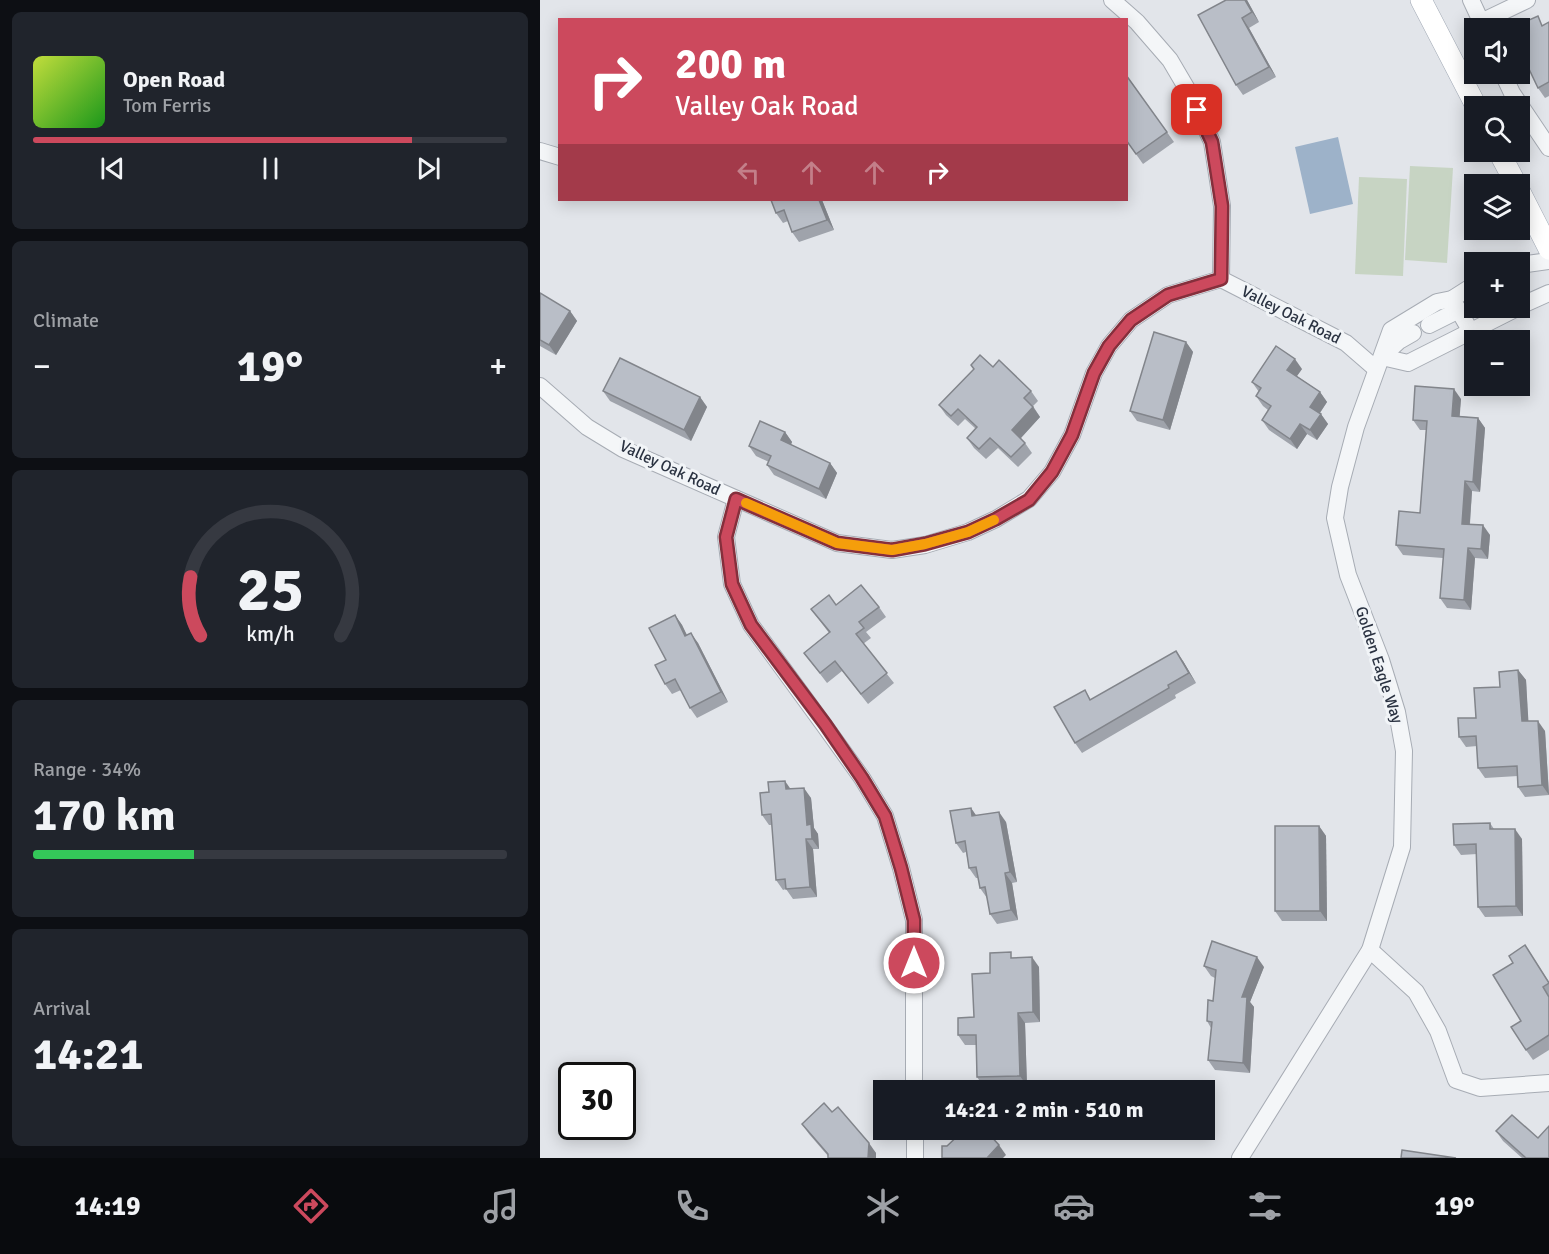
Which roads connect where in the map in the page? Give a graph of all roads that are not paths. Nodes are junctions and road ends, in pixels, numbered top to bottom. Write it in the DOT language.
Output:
graph roads {
  1 [pos="1112,0"];
  2 [pos="1421,0"];
  3 [pos="1471,0"];
  4 [pos="1527,0"];
  5 [pos="1479,18"];
  6 [pos="1495,18"];
  7 [pos="1508,84"];
  8 [pos="1471,96"];
  9 [pos="1549,148"];
  10 [pos="540,151"];
  11 [pos="558,156"];
  12 [pos="1530,212"];
  13 [pos="1549,249"];
  14 [pos="1549,261"];
  15 [pos="1530,264"];
  16 [pos="1221,279"];
  17 [pos="1549,293"];
  18 [pos="1464,295"];
  19 [pos="1530,302"];
  20 [pos="1455,304"];
  21 [pos="1495,318"];
  22 [pos="1430,325"];
  23 [pos="1470,330"];
  24 [pos="1413,333"];
  25 [pos="1464,333"];
  26 [pos="1379,363"];
  27 [pos="540,386"];
  28 [pos="736,499"];
  29 [pos="1370,950"];
  30 [pos="914,1080"];
  31 [pos="1549,1083"];
  32 [pos="915,1140"];
  33 [pos="915,1158"];
  34 [pos="1240,1158"];
  1 -- 16 [label="street"];
  2 -- 8 [label="main road"];
  3 -- 5 [label="street"];
  4 -- 6 [label="street"];
  7 -- 9 [label="street"];
  10 -- 11 [label="street"];
  12 -- 13 [label="main road"];
  14 -- 15 [label="street"];
  16 -- 26 [label="street, Valley Oak Road"];
  16 -- 28 [label="street, Valley Oak Road"];
  17 -- 19 [label="street"];
  18 -- 20 [label="street, Golden Eagle Way"];
  20 -- 22 [label="street, Golden Eagle Way"];
  20 -- 23 [label="street"];
  20 -- 26 [label="street, Golden Eagle Way"];
  21 -- 23 [label="street"];
  24 -- 26 [label="street, Golden Eagle Way"];
  25 -- 26 [label="street"];
  26 -- 29 [label="street, Golden Eagle Way"];
  27 -- 28 [label="street, Valley Oak Road"];
  28 -- 30 [label="street"];
  29 -- 31 [label="street"];
  29 -- 34 [label="street, Golden Eagle Way"];
  32 -- 33 [label="street"];
}
